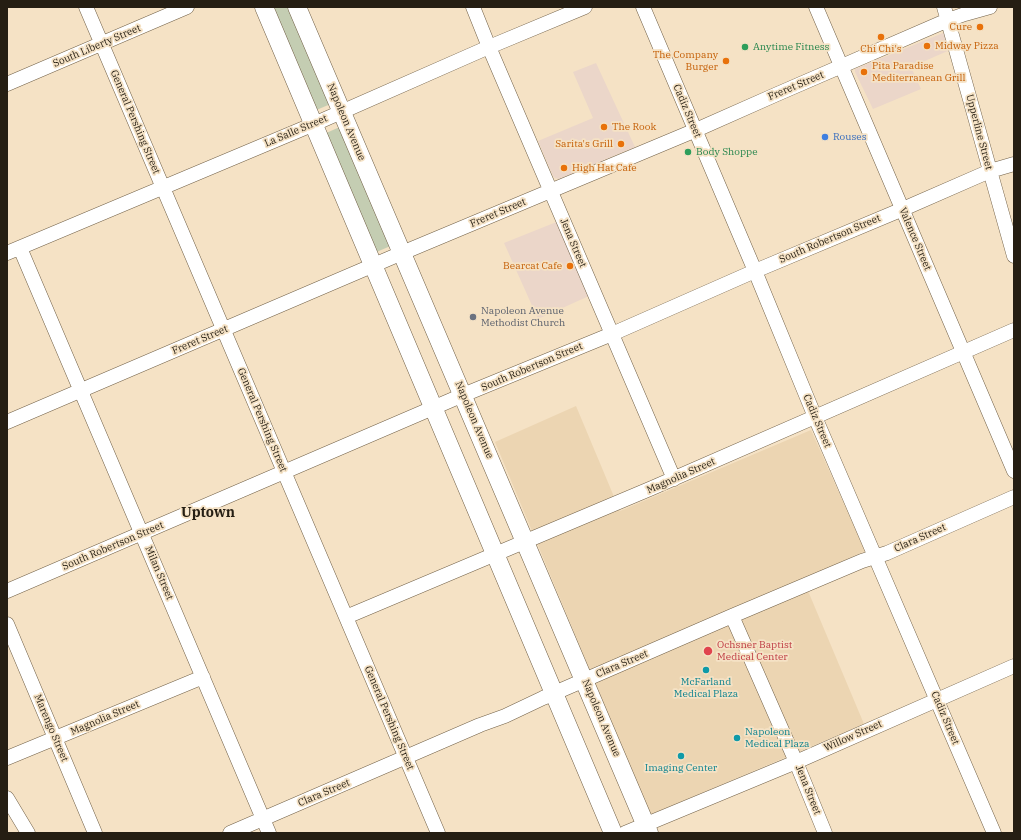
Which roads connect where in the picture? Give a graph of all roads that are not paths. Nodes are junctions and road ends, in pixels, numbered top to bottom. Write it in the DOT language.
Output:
graph roads {
  1 [pos="86,7"];
  2 [pos="187,7"];
  3 [pos="264,7"];
  4 [pos="297,7"];
  5 [pos="474,7"];
  6 [pos="585,7"];
  7 [pos="643,7"];
  8 [pos="816,7"];
  9 [pos="990,7"];
  10 [pos="946,14"];
  11 [pos="102,44"];
  12 [pos="490,47"];
  13 [pos="841,66"];
  14 [pos="7,84"];
  15 [pos="342,112"];
  16 [pos="314,124"];
  17 [pos="696,130"];
  18 [pos="1014,164"];
  19 [pos="990,171"];
  20 [pos="163,187"];
  21 [pos="551,191"];
  22 [pos="903,209"];
  23 [pos="20,248"];
  24 [pos="402,253"];
  25 [pos="7,254"];
  26 [pos="1014,256"];
  27 [pos="374,266"];
  28 [pos="755,271"];
  29 [pos="224,329"];
  30 [pos="1014,330"];
  31 [pos="612,334"];
  32 [pos="963,352"];
  33 [pos="81,390"];
  34 [pos="463,395"];
  35 [pos="434,408"];
  36 [pos="815,417"];
  37 [pos="7,422"];
  38 [pos="1014,471"];
  39 [pos="285,472"];
  40 [pos="674,479"];
  41 [pos="1014,497"];
  42 [pos="142,533"];
  43 [pos="526,542"];
  44 [pos="496,554"];
  45 [pos="876,557"];
  46 [pos="7,591"];
  47 [pos="732,616"];
  48 [pos="346,617"];
  49 [pos="7,624"];
  50 [pos="1014,666"];
  51 [pos="203,677"];
  52 [pos="584,680"];
  53 [pos="554,693"];
  54 [pos="937,699"];
  55 [pos="56,739"];
  56 [pos="406,757"];
  57 [pos="7,758"];
  58 [pos="796,762"];
  59 [pos="7,798"];
  60 [pos="263,819"];
  61 [pos="648,829"];
  62 [pos="28,833"];
  63 [pos="95,833"];
  64 [pos="230,833"];
  65 [pos="269,833"];
  66 [pos="438,833"];
  67 [pos="613,833"];
  68 [pos="625,833"];
  69 [pos="825,833"];
  70 [pos="994,833"];
  1 -- 11 [label="street, General Pershing Street"];
  2 -- 11 [label="street, South Liberty Street"];
  3 -- 16 [label="main road"];
  4 -- 15 [label="main road, Napoleon Avenue"];
  5 -- 12 [label="street, Jena Street"];
  6 -- 12 [label="street, La Salle Street"];
  7 -- 17 [label="street, Cadiz Street"];
  8 -- 13 [label="street, Valence Street"];
  9 -- 10 [label="street, Freret Street"];
  10 -- 13 [label="street, Freret Street"];
  10 -- 19 [label="street, Upperline Street"];
  11 -- 14 [label="street, South Liberty Street"];
  11 -- 20 [label="street, General Pershing Street"];
  12 -- 15 [label="street, La Salle Street"];
  12 -- 21 [label="street, Jena Street"];
  13 -- 17 [label="street, Freret Street"];
  13 -- 22 [label="street, Valence Street"];
  15 -- 16 [label="street, La Salle Street"];
  15 -- 24 [label="main road, Napoleon Avenue"];
  16 -- 20 [label="street, La Salle Street"];
  16 -- 27 [label="main road"];
  17 -- 21 [label="street, Freret Street"];
  17 -- 28 [label="street, Cadiz Street"];
  18 -- 19 [label="street, South Robertson Street"];
  19 -- 22 [label="street, South Robertson Street"];
  19 -- 26 [label="street, Upperline Street"];
  20 -- 23 [label="street, La Salle Street"];
  20 -- 29 [label="street, General Pershing Street"];
  21 -- 24 [label="street, Freret Street"];
  21 -- 31 [label="street, Jena Street"];
  22 -- 28 [label="street, South Robertson Street"];
  22 -- 32 [label="street, Valence Street"];
  23 -- 25 [label="street, La Salle Street"];
  23 -- 33 [label="street, Milan Street"];
  24 -- 27 [label="street, Freret Street"];
  24 -- 34 [label="main road, Napoleon Avenue"];
  27 -- 29 [label="street, Freret Street"];
  27 -- 35 [label="main road"];
  28 -- 31 [label="street, South Robertson Street"];
  28 -- 36 [label="street, Cadiz Street"];
  29 -- 33 [label="street, Freret Street"];
  29 -- 39 [label="street, General Pershing Street"];
  30 -- 32 [label="street, Magnolia Street"];
  31 -- 34 [label="street, South Robertson Street"];
  31 -- 40 [label="street, Jena Street"];
  32 -- 36 [label="street, Magnolia Street"];
  32 -- 38 [label="street, Valence Street"];
  33 -- 37 [label="street, Freret Street"];
  33 -- 42 [label="street, Milan Street"];
  34 -- 35 [label="street, South Robertson Street"];
  34 -- 43 [label="main road, Napoleon Avenue"];
  35 -- 39 [label="street, South Robertson Street"];
  35 -- 44 [label="main road"];
  36 -- 40 [label="street, Magnolia Street"];
  36 -- 45 [label="street, Cadiz Street"];
  39 -- 42 [label="street, South Robertson Street"];
  39 -- 48 [label="street, General Pershing Street"];
  40 -- 43 [label="street, Magnolia Street"];
  41 -- 45 [label="street, Clara Street"];
  42 -- 46 [label="street, South Robertson Street"];
  42 -- 51 [label="street, Milan Street"];
  43 -- 44 [label="street, Magnolia Street"];
  43 -- 52 [label="main road, Napoleon Avenue"];
  44 -- 48 [label="street, Magnolia Street"];
  44 -- 53 [label="main road"];
  45 -- 47 [label="street, Clara Street"];
  45 -- 54 [label="street, Cadiz Street"];
  47 -- 52 [label="street, Clara Street"];
  47 -- 58 [label="street, Jena Street"];
  48 -- 56 [label="street, General Pershing Street"];
  49 -- 55 [label="street, Marengo Street"];
  50 -- 54 [label="street, Willow Street"];
  51 -- 55 [label="street, Magnolia Street"];
  51 -- 60 [label="street, Milan Street"];
  52 -- 53 [label="street, Clara Street"];
  52 -- 61 [label="main road, Napoleon Avenue"];
  53 -- 56 [label="street, Clara Street"];
  53 -- 67 [label="main road"];
  54 -- 58 [label="street, Willow Street"];
  54 -- 70 [label="street, Cadiz Street"];
  55 -- 57 [label="street, Magnolia Street"];
  55 -- 63 [label="street, Marengo Street"];
  56 -- 60 [label="street, Clara Street"];
  56 -- 66 [label="street, General Pershing Street"];
  58 -- 61 [label="street, Willow Street"];
  58 -- 69 [label="street, Jena Street"];
  59 -- 62 [label="street"];
  60 -- 64 [label="street, Clara Street"];
  60 -- 65 [label="street, Milan Street"];
  61 -- 68 [label="street, Willow Street"];
}
